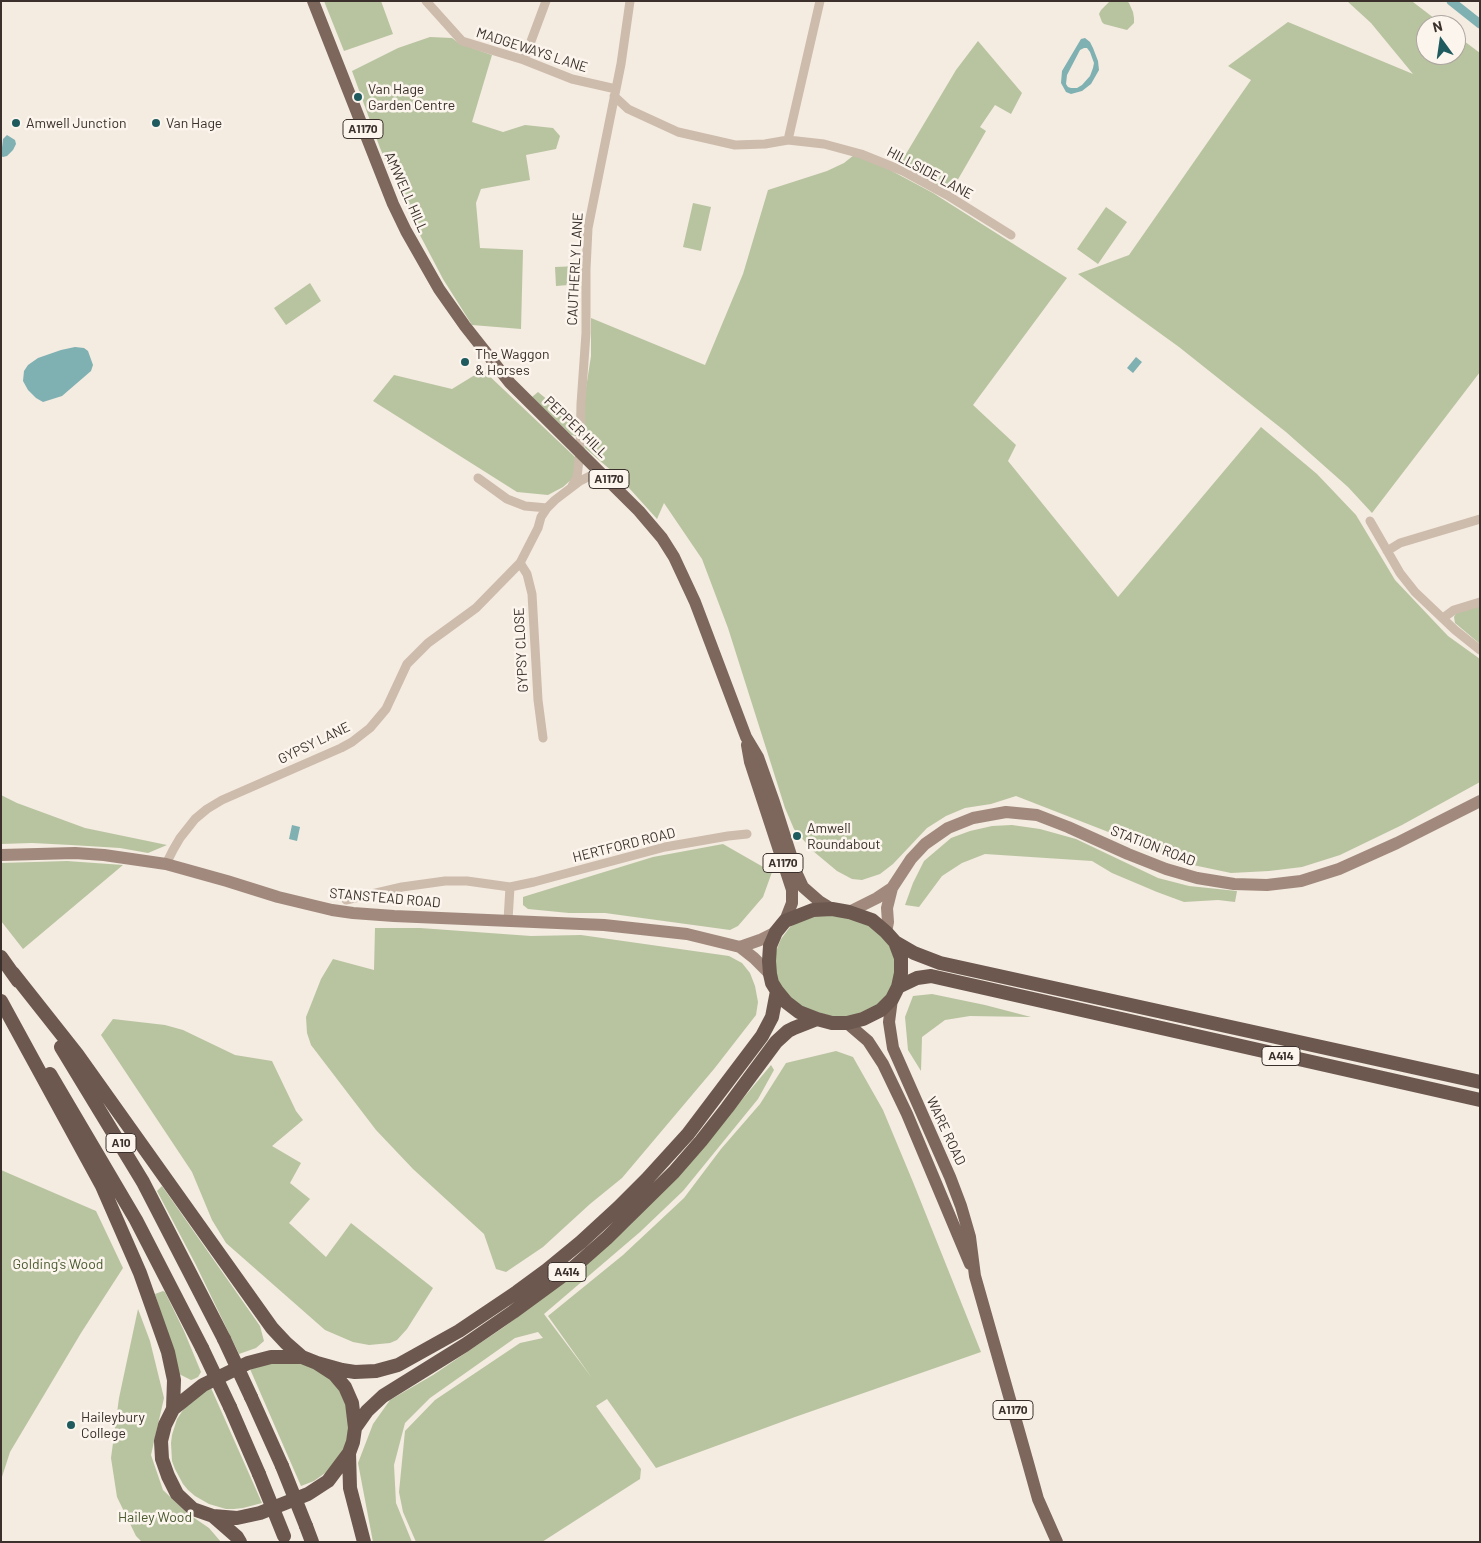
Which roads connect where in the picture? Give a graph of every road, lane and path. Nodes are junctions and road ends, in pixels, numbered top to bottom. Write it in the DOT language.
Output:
graph roads {
  1 [pos="313,1"];
  2 [pos="426,1"];
  3 [pos="546,1"];
  4 [pos="630,1"];
  5 [pos="820,1"];
  6 [pos="524,60"];
  7 [pos="615,93"];
  8 [pos="628,110"];
  9 [pos="610,114"];
  10 [pos="788,140"];
  11 [pos="1011,235"];
  12 [pos="419,254"];
  13 [pos="580,452"];
  14 [pos="600,471"];
  15 [pos="478,478"];
  16 [pos="572,486"];
  17 [pos="547,508"];
  18 [pos="1480,519"];
  19 [pos="1370,521"];
  20 [pos="1387,551"];
  21 [pos="520,563"];
  22 [pos="1480,602"];
  23 [pos="1443,618"];
  24 [pos="1480,650"];
  25 [pos="746,737"];
  26 [pos="543,738"];
  27 [pos="1480,800"];
  28 [pos="747,834"];
  29 [pos="1,854"];
  30 [pos="166,864"];
  31 [pos="510,887"];
  32 [pos="892,888"];
  33 [pos="346,900"];
  34 [pos="832,909"];
  35 [pos="849,912"];
  36 [pos="508,920"];
  37 [pos="785,921"];
  38 [pos="776,932"];
  39 [pos="891,937"];
  40 [pos="740,947"];
  41 [pos="1,957"];
  42 [pos="13,973"];
  43 [pos="770,974"];
  44 [pos="777,991"];
  45 [pos="895,993"];
  46 [pos="1,1000"];
  47 [pos="817,1020"];
  48 [pos="847,1023"];
  49 [pos="1480,1082"];
  50 [pos="1480,1100"];
  51 [pos="975,1276"];
  52 [pos="302,1357"];
  53 [pos="317,1362"];
  54 [pos="173,1409"];
  55 [pos="355,1428"];
  56 [pos="349,1453"];
  57 [pos="213,1516"];
  58 [pos="285,1539"];
  59 [pos="240,1542"];
  60 [pos="312,1542"];
  61 [pos="364,1542"];
  62 [pos="1057,1542"];
  1 -- 12 [label="main road, AMWELL HILL / A1170"];
  2 -- 6 [label="street, MADGEWAYS LANE"];
  3 -- 6 [label="street"];
  4 -- 7 [label="street, CAUTHERLY LANE"];
  5 -- 10 [label="street"];
  6 -- 7 [label="street, MADGEWAYS LANE"];
  7 -- 8 [label="street, HILLSIDE LANE"];
  7 -- 9 [label="street, CAUTHERLY LANE"];
  8 -- 9 [label="street"];
  8 -- 10 [label="street, HILLSIDE LANE"];
  9 -- 13 [label="street, CAUTHERLY LANE"];
  10 -- 11 [label="street, HILLSIDE LANE"];
  12 -- 13 [label="main road, PEPPER HILL / A1170"];
  13 -- 14 [label="main road, PEPPER HILL / A1170"];
  13 -- 16 [label="street"];
  14 -- 16 [label="street, GYPSY LANE"];
  14 -- 25 [label="main road, PEPPER HILL / A1170"];
  15 -- 17 [label="street"];
  16 -- 17 [label="street, GYPSY LANE"];
  17 -- 21 [label="street, GYPSY LANE"];
  18 -- 20 [label="street"];
  19 -- 20 [label="street"];
  20 -- 23 [label="street"];
  21 -- 26 [label="street, GYPSY CLOSE"];
  21 -- 30 [label="street, GYPSY LANE"];
  22 -- 23 [label="street"];
  23 -- 24 [label="street"];
  25 -- 34 [label="main road, PEPPER HILL / A1170"];
  25 -- 37 [label="main road, PEPPER HILL / A1170"];
  27 -- 32 [label="main road, STATION ROAD"];
  28 -- 31 [label="street, HERTFORD ROAD"];
  29 -- 30 [label="main road, STANSTEAD ROAD"];
  30 -- 36 [label="main road, STANSTEAD ROAD"];
  31 -- 33 [label="street, HERTFORD ROAD"];
  31 -- 36 [label="street"];
  32 -- 35 [label="main road, STATION ROAD"];
  32 -- 39 [label="main road, STATION ROAD"];
  34 -- 35 [label="highway"];
  34 -- 37 [label="highway"];
  35 -- 39 [label="highway"];
  36 -- 40 [label="main road, STANSTEAD ROAD"];
  37 -- 38 [label="highway"];
  38 -- 40 [label="main road"];
  38 -- 43 [label="highway"];
  39 -- 45 [label="highway"];
  39 -- 49 [label="highway, A414"];
  40 -- 43 [label="main road, STANSTEAD ROAD"];
  41 -- 42 [label="highway, A10"];
  42 -- 52 [label="highway"];
  42 -- 60 [label="highway, A10, bridge"];
  43 -- 44 [label="highway"];
  44 -- 47 [label="highway"];
  44 -- 53 [label="highway, A414"];
  45 -- 48 [label="highway"];
  45 -- 50 [label="highway, A414"];
  45 -- 51 [label="main road, WARE ROAD / A1170"];
  46 -- 54 [label="highway"];
  46 -- 58 [label="highway, A10, bridge"];
  47 -- 48 [label="highway"];
  47 -- 55 [label="highway, A414"];
  48 -- 51 [label="main road, WARE ROAD / A1170"];
  51 -- 62 [label="main road, WARE ROAD / A1170"];
  52 -- 53 [label="highway"];
  52 -- 54 [label="highway"];
  53 -- 55 [label="highway"];
  54 -- 57 [label="highway"];
  55 -- 56 [label="highway"];
  56 -- 57 [label="highway"];
  56 -- 61 [label="highway"];
  57 -- 59 [label="highway"];
}
